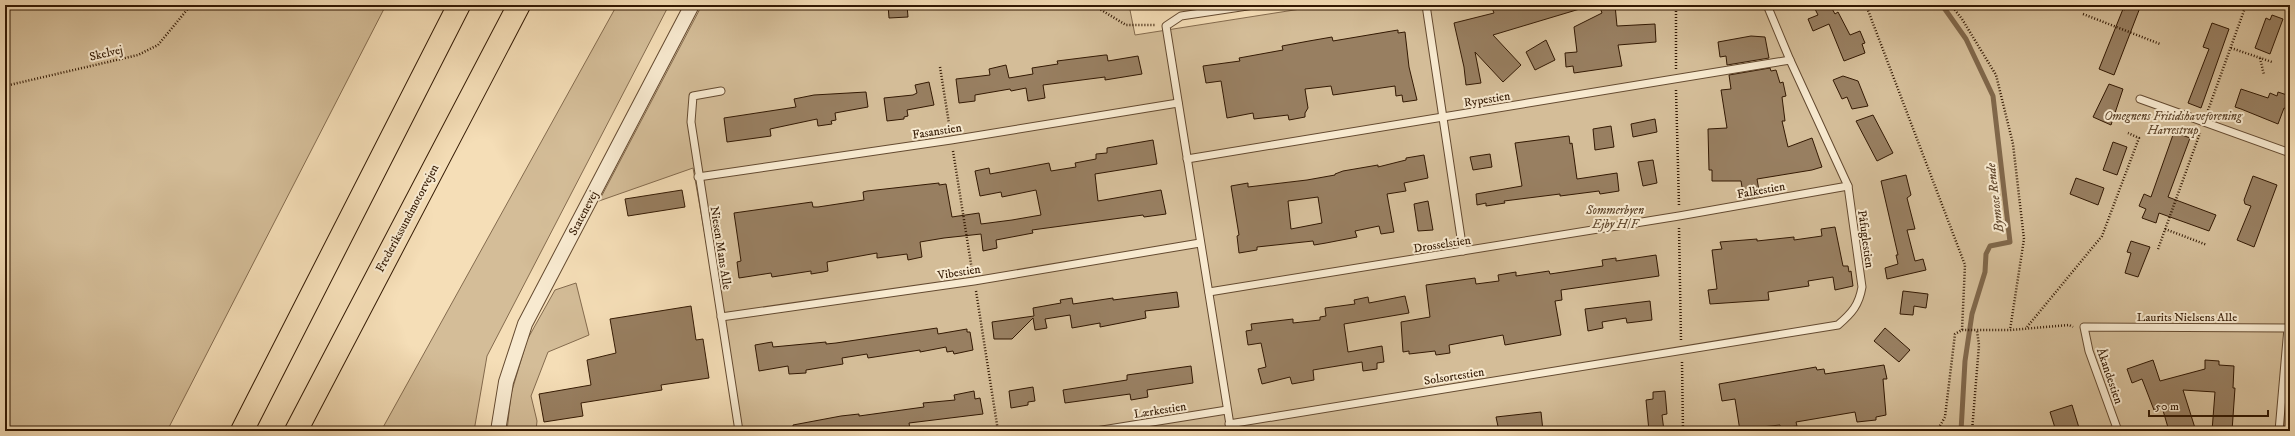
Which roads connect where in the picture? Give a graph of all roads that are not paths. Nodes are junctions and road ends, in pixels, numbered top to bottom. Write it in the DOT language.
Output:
graph roads {
  1 [pos="459,5"];
  2 [pos="519,5"];
  3 [pos="692,5"];
  4 [pos="1254,5"];
  5 [pos="1426,5"];
  6 [pos="1767,5"];
  7 [pos="1790,60"];
  8 [pos="721,91"];
  9 [pos="2140,98"];
  10 [pos="1178,103"];
  11 [pos="1442,118"];
  12 [pos="2290,153"];
  13 [pos="1187,159"];
  14 [pos="698,177"];
  15 [pos="1848,186"];
  16 [pos="1679,216"];
  17 [pos="1200,242"];
  18 [pos="1463,251"];
  19 [pos="1208,292"];
  20 [pos="721,317"];
  21 [pos="2084,327"];
  22 [pos="2289,328"];
  23 [pos="1681,349"];
  24 [pos="1227,410"];
  25 [pos="1230,427"];
  26 [pos="242,431"];
  27 [pos="296,431"];
  28 [pos="498,431"];
  29 [pos="739,431"];
  30 [pos="1096,431"];
  31 [pos="2118,431"];
  32 [pos="2279,431"];
  1 -- 26 [label="highway"];
  2 -- 27 [label="highway, Frederikssundmotorvejen"];
  3 -- 28 [label="street, Statenevej"];
  4 -- 10 [label="lane"];
  5 -- 11 [label="lane"];
  6 -- 7 [label="lane, Påfuglestien"];
  7 -- 11 [label="lane, Rypestien"];
  7 -- 15 [label="lane, Påfuglestien"];
  8 -- 14 [label="lane, Niesen Mans Alle"];
  9 -- 12 [label="lane"];
  10 -- 13 [label="lane"];
  10 -- 14 [label="lane, Fasanstien"];
  11 -- 13 [label="lane, Rypestien"];
  11 -- 18 [label="lane"];
  13 -- 17 [label="lane"];
  14 -- 20 [label="lane, Niesen Mans Alle"];
  15 -- 16 [label="lane, Falkestien"];
  15 -- 23 [label="lane, Påfuglestien"];
  16 -- 18 [label="lane, Drosselstien"];
  17 -- 19 [label="lane"];
  17 -- 20 [label="lane, Vibestien"];
  18 -- 19 [label="lane, Drosselstien"];
  19 -- 24 [label="lane"];
  20 -- 29 [label="lane, Niesen Mans Alle"];
  21 -- 22 [label="lane, Laurits Nielsens Alle"];
  21 -- 31 [label="lane, Åkandestien"];
  22 -- 32 [label="lane"];
  23 -- 25 [label="lane, Solsortestien"];
  24 -- 25 [label="lane"];
  24 -- 30 [label="lane, Lærkestien"];
}
